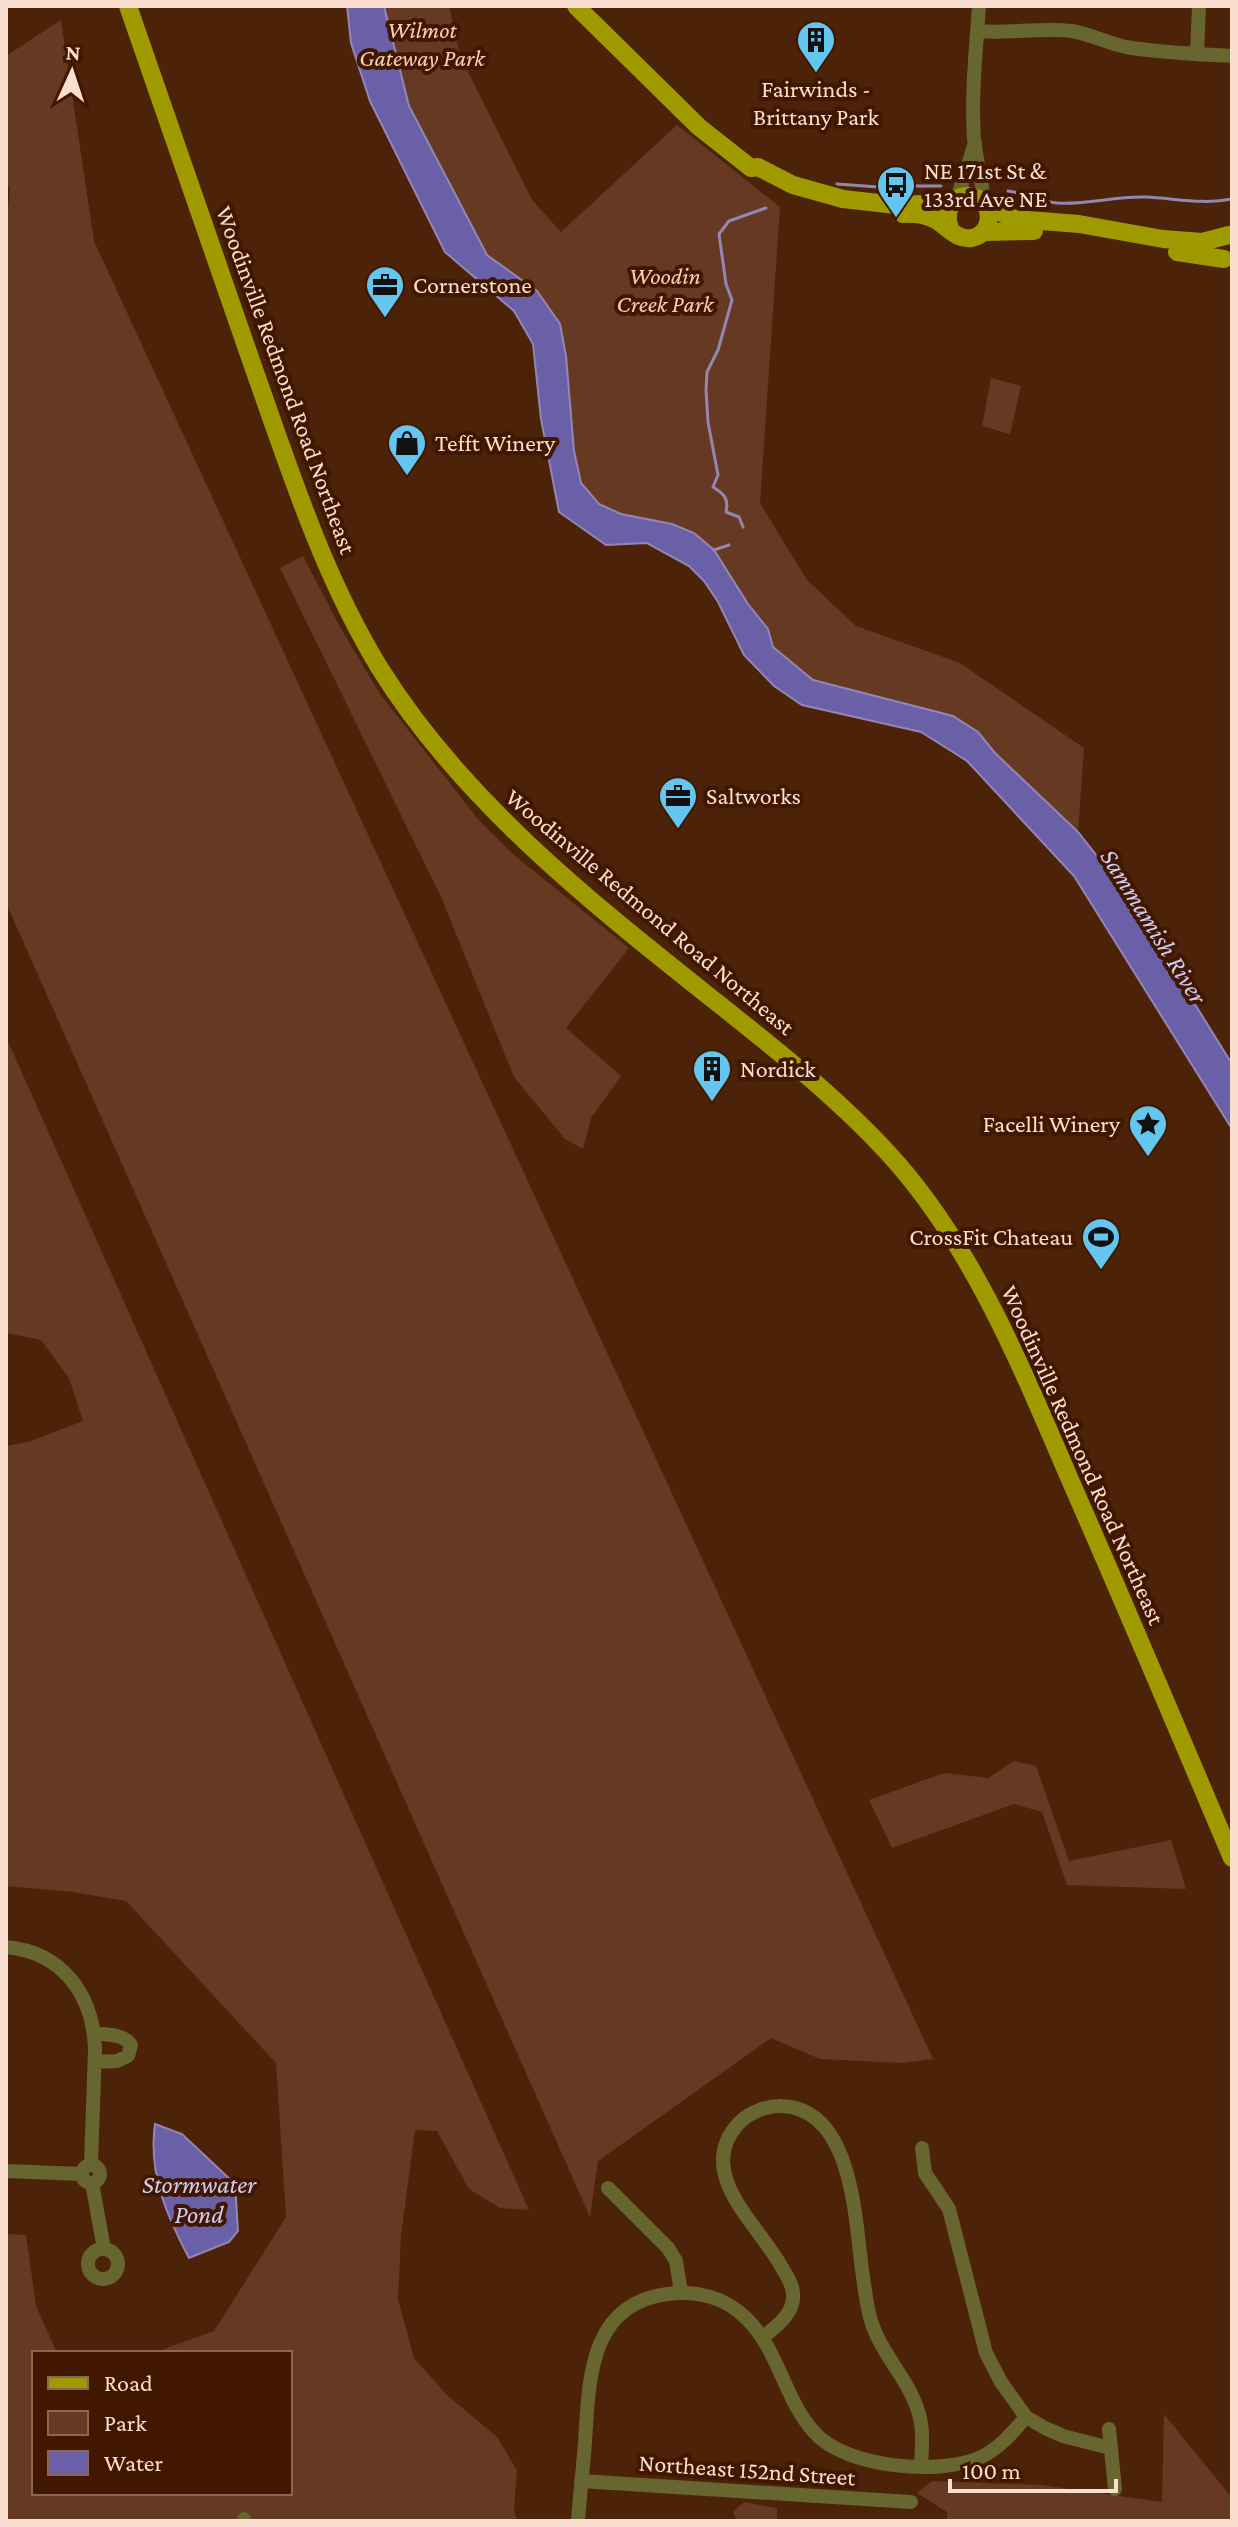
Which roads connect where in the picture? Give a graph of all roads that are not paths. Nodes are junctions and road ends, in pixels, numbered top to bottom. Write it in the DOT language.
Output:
graph roads {
  1 [pos="128,6"];
  2 [pos="576,6"];
  3 [pos="979,6"];
  4 [pos="1199,6"];
  5 [pos="978,31"];
  6 [pos="1197,54"];
  7 [pos="1232,56"];
  8 [pos="975,143"];
  9 [pos="751,168"];
  10 [pos="955,201"];
  11 [pos="985,204"];
  12 [pos="950,228"];
  13 [pos="985,232"];
  14 [pos="1230,234"];
  15 [pos="1228,264"];
  16 [pos="1232,1858"];
  17 [pos="6,1947"];
  18 [pos="95,2033"];
  19 [pos="95,2062"];
  20 [pos="922,2148"];
  21 [pos="6,2171"];
  22 [pos="88,2174"];
  23 [pos="608,2188"];
  24 [pos="104,2249"];
  25 [pos="681,2292"];
  26 [pos="763,2337"];
  27 [pos="1026,2417"];
  28 [pos="1109,2429"];
  29 [pos="1110,2448"];
  30 [pos="921,2465"];
  31 [pos="581,2481"];
  32 [pos="1115,2489"];
  33 [pos="911,2502"];
  34 [pos="578,2521"];
  1 -- 16 [label="main road, Woodinville Redmond Road Northeast"];
  2 -- 9 [label="main road"];
  3 -- 5 [label="street"];
  4 -- 6 [label="street"];
  5 -- 6 [label="street"];
  5 -- 8 [label="street"];
  6 -- 7 [label="street"];
  8 -- 10 [label="street"];
  8 -- 11 [label="street"];
  9 -- 10 [label="main road"];
  9 -- 12 [label="main road"];
  10 -- 11 [label="main road"];
  10 -- 12 [label="main road"];
  11 -- 13 [label="main road"];
  11 -- 14 [label="main road"];
  12 -- 13 [label="main road"];
  13 -- 15 [label="main road"];
  14 -- 15 [label="main road"];
  17 -- 18 [label="street"];
  18 -- 19 [label="street"];
  18 -- 19 [label="street"];
  19 -- 22 [label="street"];
  20 -- 27 [label="street"];
  21 -- 22 [label="street"];
  22 -- 24 [label="street"];
  23 -- 25 [label="street"];
  25 -- 26 [label="street"];
  25 -- 31 [label="street"];
  26 -- 30 [label="street"];
  26 -- 30 [label="street"];
  27 -- 29 [label="street"];
  27 -- 30 [label="street"];
  28 -- 29 [label="street"];
  29 -- 32 [label="street"];
  31 -- 33 [label="street, Northeast 152nd Street"];
  31 -- 34 [label="street"];
}
